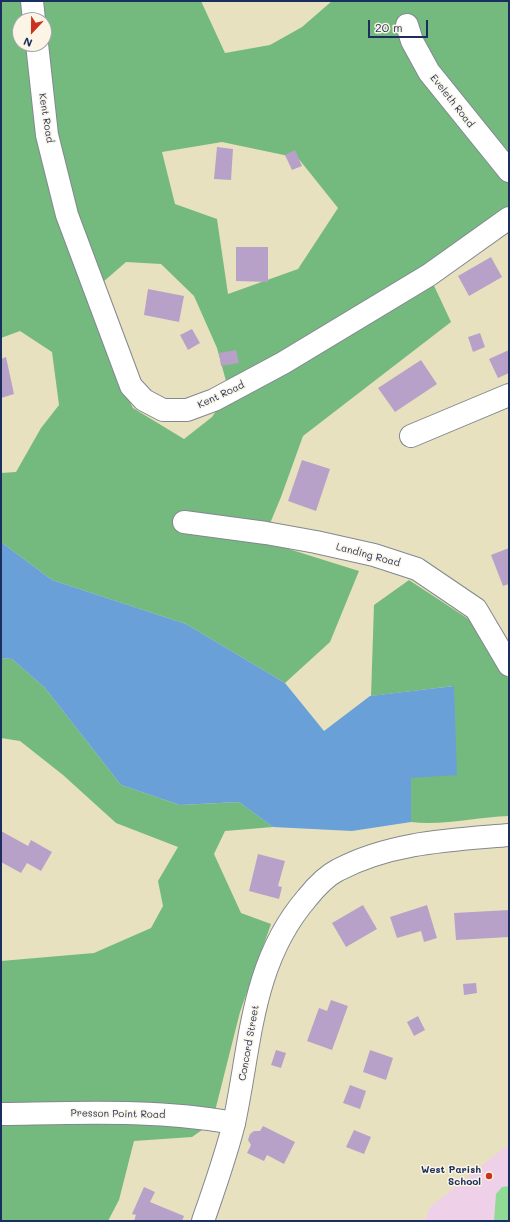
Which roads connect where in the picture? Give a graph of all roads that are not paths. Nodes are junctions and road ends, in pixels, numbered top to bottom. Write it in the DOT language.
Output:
graph roads {
  1 [pos="32,1"];
  2 [pos="33,12"];
  3 [pos="407,25"];
  4 [pos="38,52"];
  5 [pos="509,171"];
  6 [pos="509,218"];
  7 [pos="509,395"];
  8 [pos="411,436"];
  9 [pos="184,522"];
  10 [pos="509,665"];
  11 [pos="509,835"];
  12 [pos="1,1114"];
  13 [pos="234,1123"];
  14 [pos="203,1221"];
  1 -- 2 [label="street"];
  3 -- 5 [label="street, Eveleth Road"];
  4 -- 6 [label="street, Kent Road"];
  7 -- 8 [label="street"];
  9 -- 10 [label="street, Landing Road"];
  11 -- 13 [label="street, Concord Street"];
  12 -- 13 [label="street, Presson Point Road"];
  13 -- 14 [label="street, Concord Street"];
}
